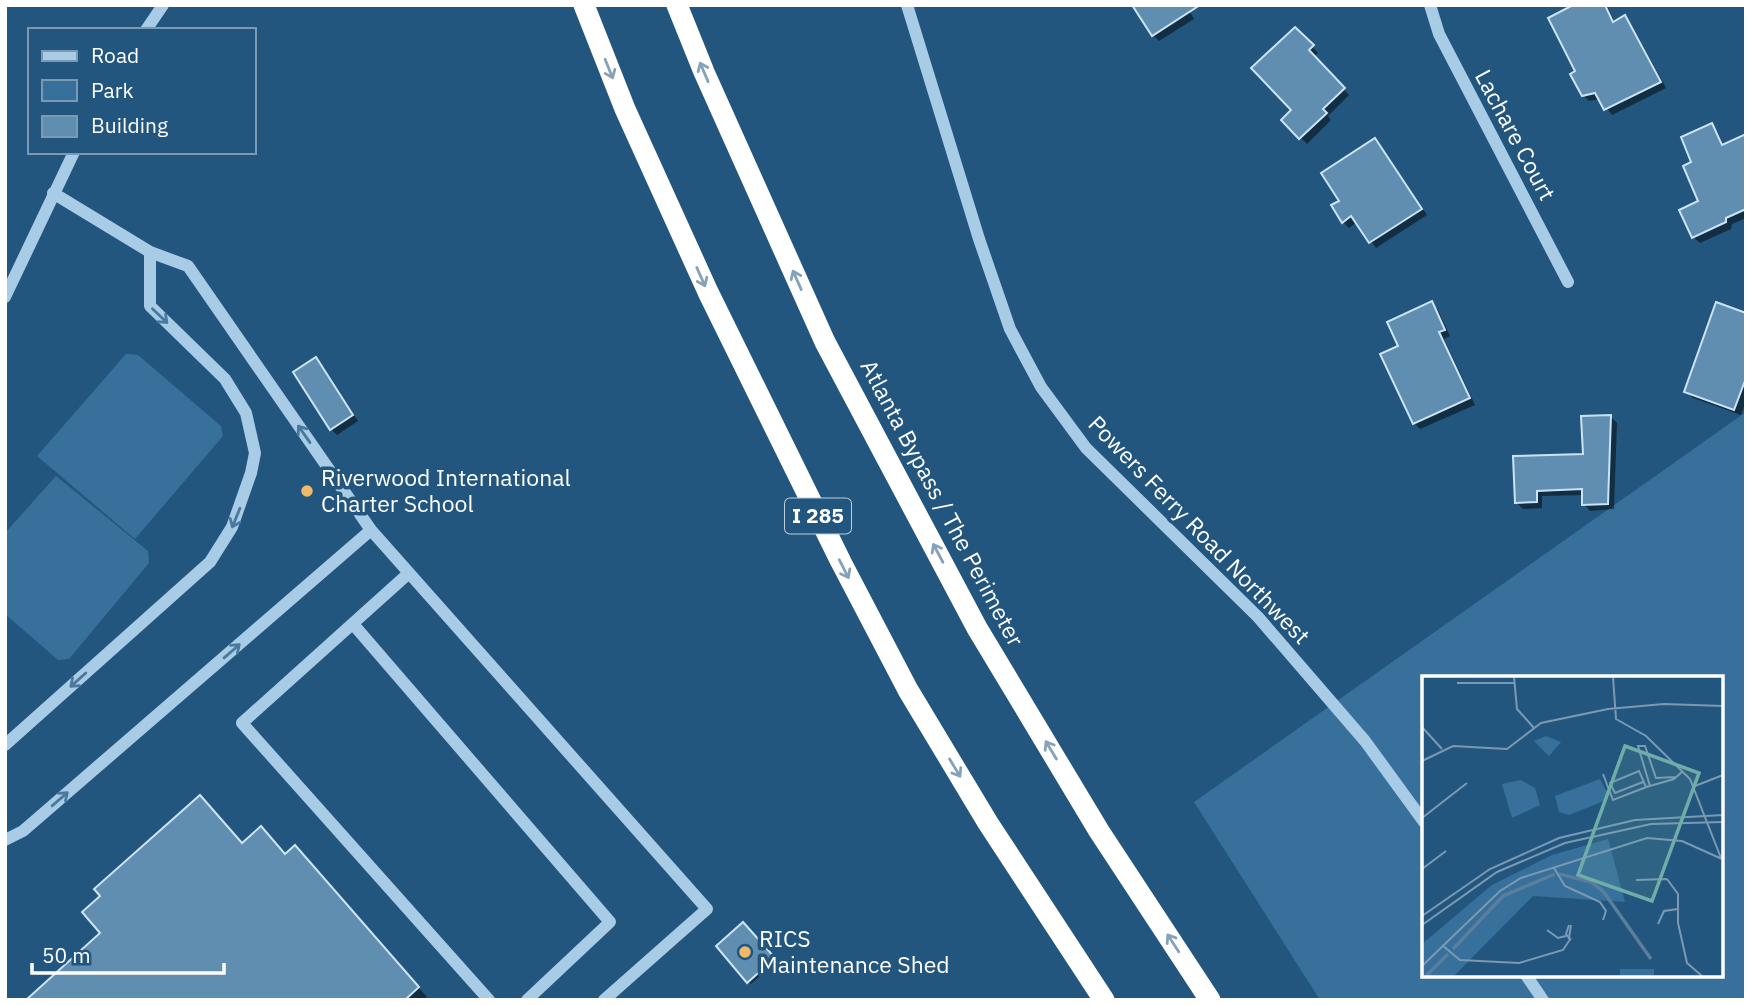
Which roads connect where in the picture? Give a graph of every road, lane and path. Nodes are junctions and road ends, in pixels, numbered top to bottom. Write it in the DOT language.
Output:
graph roads {
  1 [pos="163,5"];
  2 [pos="584,5"];
  3 [pos="677,5"];
  4 [pos="907,5"];
  5 [pos="1430,5"];
  6 [pos="147,28"];
  7 [pos="73,154"];
  8 [pos="53,193"];
  9 [pos="150,252"];
  10 [pos="1568,282"];
  11 [pos="5,297"];
  12 [pos="371,530"];
  13 [pos="409,573"];
  14 [pos="353,624"];
  15 [pos="5,745"];
  16 [pos="1422,819"];
  17 [pos="5,840"];
  18 [pos="1527,977"];
  19 [pos="489,1000"];
  20 [pos="527,1000"];
  21 [pos="604,1000"];
  22 [pos="1104,1000"];
  23 [pos="1210,1000"];
  24 [pos="1543,1000"];
  1 -- 6 [label="street"];
  2 -- 22 [label="highway, I 285, one-way"];
  23 -- 3 [label="highway, Atlanta Bypass / The Perimeter, one-way"];
  4 -- 16 [label="street, Powers Ferry Road Northwest"];
  5 -- 10 [label="street, Lachare Court"];
  7 -- 8 [label="street"];
  8 -- 9 [label="street"];
  8 -- 11 [label="street"];
  12 -- 9 [label="street, one-way"];
  9 -- 15 [label="street, one-way"];
  12 -- 13 [label="street"];
  17 -- 12 [label="street, one-way"];
  13 -- 14 [label="street"];
  13 -- 21 [label="street"];
  14 -- 19 [label="street"];
  14 -- 20 [label="street"];
  18 -- 24 [label="street"];
}
